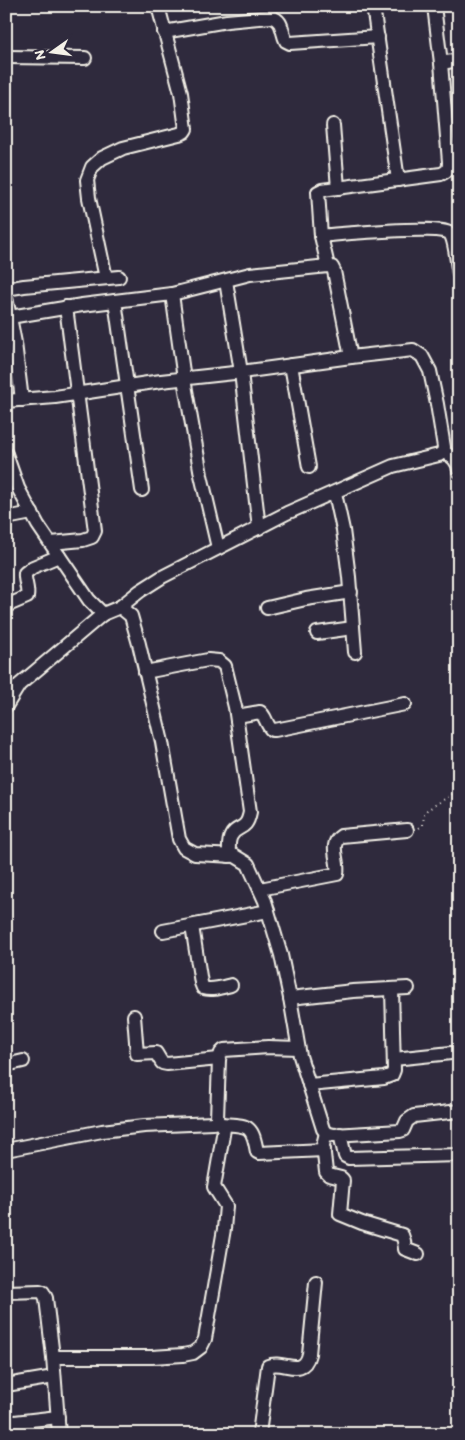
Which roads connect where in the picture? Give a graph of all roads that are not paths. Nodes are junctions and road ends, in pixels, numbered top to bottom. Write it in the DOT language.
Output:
graph roads {
  1 [pos="158,6"];
  2 [pos="373,6"];
  3 [pos="434,6"];
  4 [pos="164,32"];
  5 [pos="378,37"];
  6 [pos="6,58"];
  7 [pos="86,58"];
  8 [pos="459,60"];
  9 [pos="441,63"];
  10 [pos="333,125"];
  11 [pos="398,180"];
  12 [pos="338,188"];
  13 [pos="321,236"];
  14 [pos="456,246"];
  15 [pos="328,266"];
  16 [pos="459,274"];
  17 [pos="119,277"];
  18 [pos="106,278"];
  19 [pos="226,280"];
  20 [pos="6,289"];
  21 [pos="172,294"];
  22 [pos="6,298"];
  23 [pos="115,301"];
  24 [pos="66,307"];
  25 [pos="10,317"];
  26 [pos="351,357"];
  27 [pos="292,365"];
  28 [pos="242,372"];
  29 [pos="184,378"];
  30 [pos="127,386"];
  31 [pos="77,394"];
  32 [pos="22,400"];
  33 [pos="6,401"];
  34 [pos="443,452"];
  35 [pos="6,454"];
  36 [pos="309,467"];
  37 [pos="459,470"];
  38 [pos="11,479"];
  39 [pos="142,490"];
  40 [pos="334,493"];
  41 [pos="32,513"];
  42 [pos="6,518"];
  43 [pos="259,528"];
  44 [pos="51,543"];
  45 [pos="218,548"];
  46 [pos="59,556"];
  47 [pos="350,592"];
  48 [pos="6,606"];
  49 [pos="120,607"];
  50 [pos="267,608"];
  51 [pos="103,614"];
  52 [pos="353,628"];
  53 [pos="317,633"];
  54 [pos="355,652"];
  55 [pos="145,672"];
  56 [pos="405,704"];
  57 [pos="6,706"];
  58 [pos="237,716"];
  59 [pos="407,830"];
  60 [pos="229,856"];
  61 [pos="260,889"];
  62 [pos="268,911"];
  63 [pos="192,926"];
  64 [pos="163,931"];
  65 [pos="231,985"];
  66 [pos="408,988"];
  67 [pos="392,989"];
  68 [pos="290,998"];
  69 [pos="134,1016"];
  70 [pos="298,1048"];
  71 [pos="451,1054"];
  72 [pos="219,1059"];
  73 [pos="394,1059"];
  74 [pos="23,1061"];
  75 [pos="6,1065"];
  76 [pos="309,1085"];
  77 [pos="459,1110"];
  78 [pos="218,1123"];
  79 [pos="326,1133"];
  80 [pos="340,1134"];
  81 [pos="6,1150"];
  82 [pos="324,1150"];
  83 [pos="459,1155"];
  84 [pos="418,1254"];
  85 [pos="316,1282"];
  86 [pos="6,1292"];
  87 [pos="53,1357"];
  88 [pos="54,1377"];
  89 [pos="6,1385"];
  90 [pos="58,1417"];
  91 [pos="6,1423"];
  92 [pos="59,1434"];
  93 [pos="259,1434"];
  1 -- 4 [label="street"];
  2 -- 5 [label="street"];
  3 -- 9 [label="street"];
  4 -- 5 [label="street"];
  4 -- 18 [label="street"];
  5 -- 11 [label="street"];
  6 -- 7 [label="street"];
  8 -- 9 [label="street"];
  9 -- 11 [label="street"];
  10 -- 12 [label="street"];
  11 -- 12 [label="street"];
  12 -- 13 [label="street"];
  13 -- 14 [label="street"];
  13 -- 15 [label="street"];
  14 -- 16 [label="street"];
  15 -- 19 [label="street"];
  15 -- 26 [label="street"];
  17 -- 18 [label="street"];
  18 -- 20 [label="street"];
  19 -- 21 [label="street"];
  19 -- 28 [label="street"];
  21 -- 23 [label="street"];
  21 -- 29 [label="street"];
  22 -- 25 [label="street"];
  23 -- 24 [label="street"];
  23 -- 30 [label="street"];
  24 -- 25 [label="street"];
  24 -- 31 [label="street"];
  25 -- 32 [label="street"];
  26 -- 27 [label="street"];
  26 -- 34 [label="street"];
  27 -- 28 [label="street"];
  27 -- 36 [label="street"];
  28 -- 29 [label="street"];
  28 -- 43 [label="street"];
  29 -- 30 [label="street"];
  29 -- 45 [label="street"];
  30 -- 31 [label="street"];
  30 -- 39 [label="street"];
  31 -- 32 [label="street"];
  31 -- 44 [label="street"];
  32 -- 33 [label="street"];
  34 -- 37 [label="street"];
  34 -- 40 [label="street"];
  35 -- 38 [label="street"];
  38 -- 41 [label="street"];
  40 -- 43 [label="street"];
  40 -- 47 [label="street"];
  41 -- 42 [label="street"];
  41 -- 44 [label="street"];
  43 -- 45 [label="street"];
  44 -- 46 [label="street"];
  45 -- 49 [label="street"];
  46 -- 48 [label="street"];
  46 -- 51 [label="street"];
  47 -- 50 [label="street"];
  47 -- 52 [label="street"];
  49 -- 51 [label="street"];
  49 -- 55 [label="street"];
  51 -- 57 [label="street"];
  52 -- 53 [label="street"];
  52 -- 54 [label="street"];
  55 -- 58 [label="street"];
  55 -- 60 [label="street"];
  56 -- 58 [label="street"];
  58 -- 60 [label="street"];
  59 -- 61 [label="street"];
  60 -- 61 [label="street"];
  61 -- 62 [label="street"];
  62 -- 63 [label="street"];
  62 -- 68 [label="street"];
  63 -- 64 [label="street"];
  63 -- 65 [label="street"];
  66 -- 67 [label="street"];
  67 -- 68 [label="street"];
  67 -- 73 [label="street"];
  68 -- 70 [label="street"];
  69 -- 72 [label="street"];
  70 -- 72 [label="street"];
  70 -- 76 [label="street"];
  71 -- 73 [label="street"];
  72 -- 78 [label="street"];
  73 -- 76 [label="street"];
  74 -- 75 [label="street"];
  76 -- 79 [label="street"];
  77 -- 80 [label="street"];
  78 -- 81 [label="street"];
  78 -- 82 [label="street"];
  78 -- 87 [label="street"];
  79 -- 80 [label="street"];
  79 -- 82 [label="street"];
  80 -- 83 [label="street"];
  82 -- 84 [label="street"];
  85 -- 93 [label="street"];
  86 -- 87 [label="street"];
  87 -- 88 [label="street"];
  88 -- 89 [label="street"];
  88 -- 90 [label="street"];
  90 -- 91 [label="street"];
  90 -- 92 [label="street"];
}
